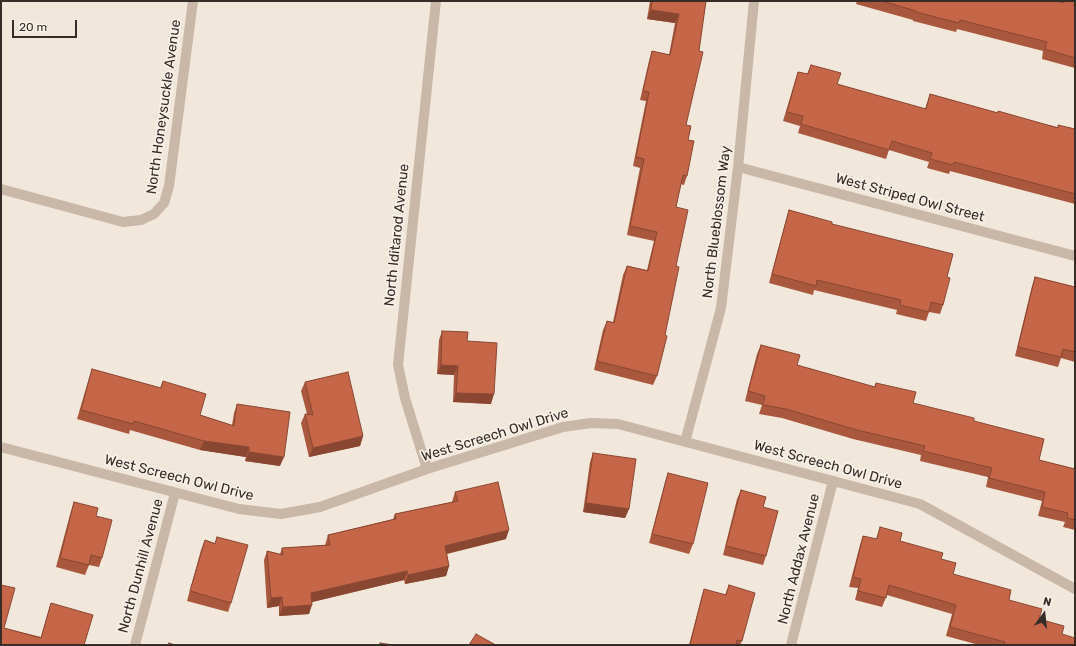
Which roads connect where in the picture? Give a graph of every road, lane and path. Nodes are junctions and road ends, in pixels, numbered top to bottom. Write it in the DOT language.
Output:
graph roads {
  1 [pos="193,1"];
  2 [pos="436,1"];
  3 [pos="754,1"];
  4 [pos="738,167"];
  5 [pos="1,189"];
  6 [pos="1075,256"];
  7 [pos="685,442"];
  8 [pos="1,447"];
  9 [pos="427,469"];
  10 [pos="833,481"];
  11 [pos="175,494"];
  12 [pos="1075,589"];
  13 [pos="134,645"];
  14 [pos="791,645"];
  1 -- 5 [label="street, North Honeysuckle Avenue"];
  2 -- 9 [label="street, North Iditarod Avenue"];
  3 -- 4 [label="street, North Blueblossom Way"];
  4 -- 6 [label="street, West Striped Owl Street"];
  4 -- 7 [label="street, North Blueblossom Way"];
  7 -- 9 [label="street, West Screech Owl Drive"];
  7 -- 10 [label="street, West Screech Owl Drive"];
  8 -- 11 [label="street, West Screech Owl Drive"];
  9 -- 11 [label="street, West Screech Owl Drive"];
  10 -- 12 [label="street, West Screech Owl Drive"];
  10 -- 14 [label="street, North Addax Avenue"];
  11 -- 13 [label="street, North Dunhill Avenue"];
}
